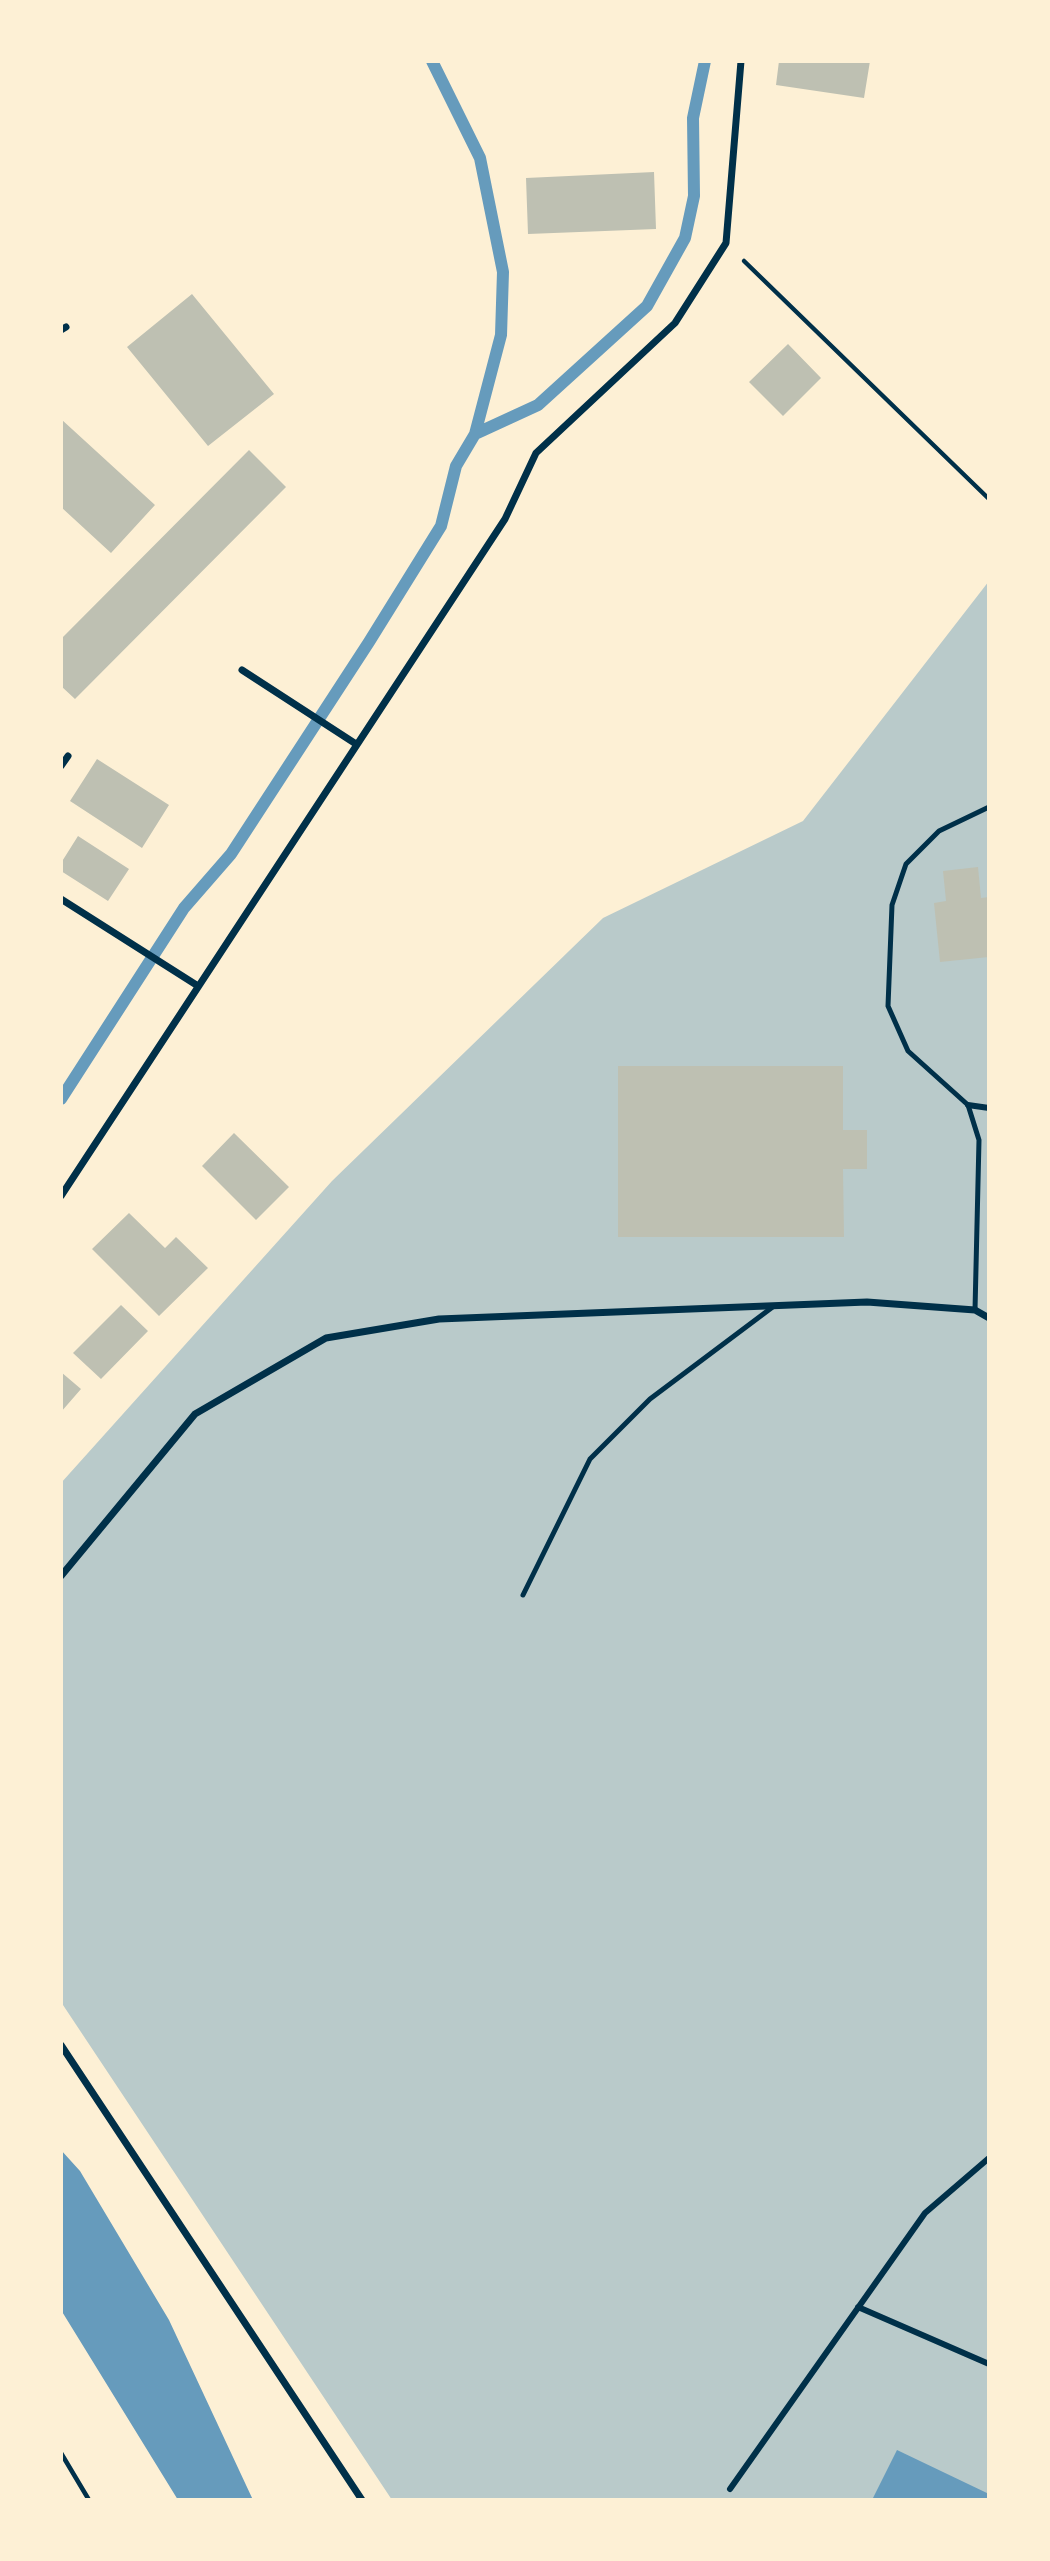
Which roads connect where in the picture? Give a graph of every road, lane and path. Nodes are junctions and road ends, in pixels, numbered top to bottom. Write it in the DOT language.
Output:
graph roads {
  1 [pos="741,61"];
  2 [pos="726,243"];
  3 [pos="989,499"];
  4 [pos="242,670"];
  5 [pos="356,744"];
  6 [pos="68,756"];
  7 [pos="61,765"];
  8 [pos="989,807"];
  9 [pos="61,899"];
  10 [pos="198,986"];
  11 [pos="968,1105"];
  12 [pos="989,1108"];
  13 [pos="61,1196"];
  14 [pos="774,1306"];
  15 [pos="975,1310"];
  16 [pos="989,1318"];
  17 [pos="61,1576"];
  18 [pos="523,1595"];
  19 [pos="61,2045"];
  20 [pos="989,2158"];
  21 [pos="858,2307"];
  22 [pos="989,2364"];
  23 [pos="61,2453"];
  24 [pos="730,2489"];
  25 [pos="89,2500"];
  26 [pos="362,2500"];
  1 -- 2 [label="street"];
  2 -- 3 [label="path"];
  2 -- 5 [label="street"];
  4 -- 5 [label="street"];
  5 -- 10 [label="street"];
  6 -- 7 [label="street"];
  8 -- 11 [label="lane"];
  9 -- 10 [label="street"];
  10 -- 13 [label="street"];
  11 -- 12 [label="street"];
  11 -- 15 [label="lane"];
  14 -- 15 [label="street"];
  14 -- 17 [label="street"];
  14 -- 18 [label="lane"];
  15 -- 16 [label="street"];
  19 -- 26 [label="street"];
  20 -- 21 [label="street"];
  21 -- 22 [label="street"];
  21 -- 24 [label="street"];
  23 -- 25 [label="path"];
}
